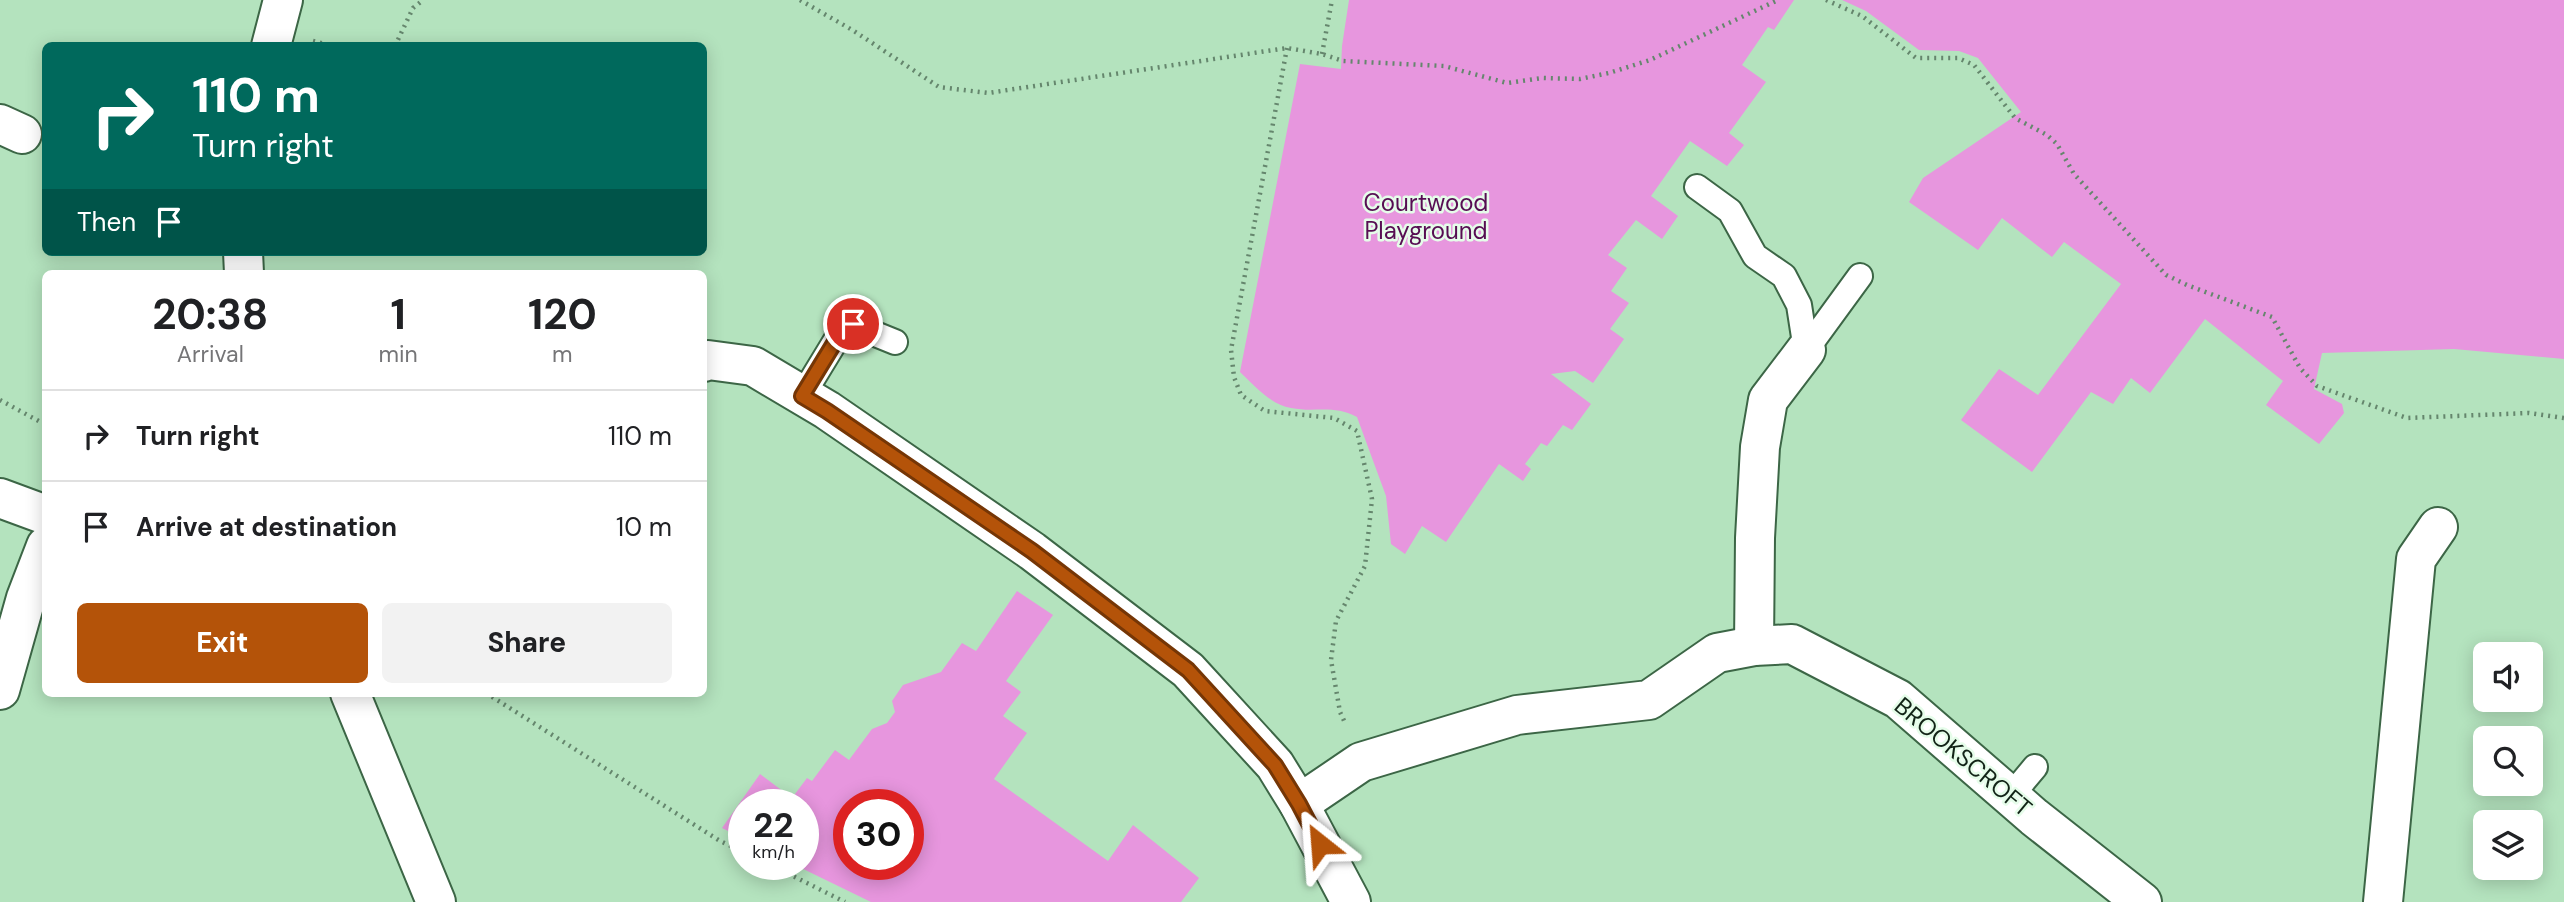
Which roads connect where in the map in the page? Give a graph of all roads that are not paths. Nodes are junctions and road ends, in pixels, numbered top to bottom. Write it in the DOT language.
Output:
graph roads {
  1 [pos="283,0"];
  2 [pos="272,42"];
  3 [pos="1697,187"];
  4 [pos="1860,276"];
  5 [pos="895,342"];
  6 [pos="1806,350"];
  7 [pos="707,360"];
  8 [pos="802,396"];
  9 [pos="0,498"];
  10 [pos="42,514"];
  11 [pos="2438,527"];
  12 [pos="42,556"];
  13 [pos="1754,646"];
  14 [pos="0,690"];
  15 [pos="352,697"];
  16 [pos="2035,766"];
  17 [pos="2010,797"];
  18 [pos="1299,804"];
  19 [pos="436,902"];
  20 [pos="1351,902"];
  21 [pos="2142,902"];
  22 [pos="2383,902"];
  1 -- 2 [label="street"];
  3 -- 6 [label="lane"];
  4 -- 6 [label="lane"];
  5 -- 8 [label="lane"];
  6 -- 13 [label="street"];
  7 -- 8 [label="street"];
  8 -- 18 [label="street"];
  9 -- 10 [label="street"];
  11 -- 22 [label="street"];
  12 -- 14 [label="street"];
  13 -- 17 [label="street, BROOKSCROFT"];
  13 -- 18 [label="street, BROOKSCROFT"];
  15 -- 19 [label="street"];
  16 -- 17 [label="lane"];
  17 -- 21 [label="street, BROOKSCROFT"];
  18 -- 20 [label="street"];
}
